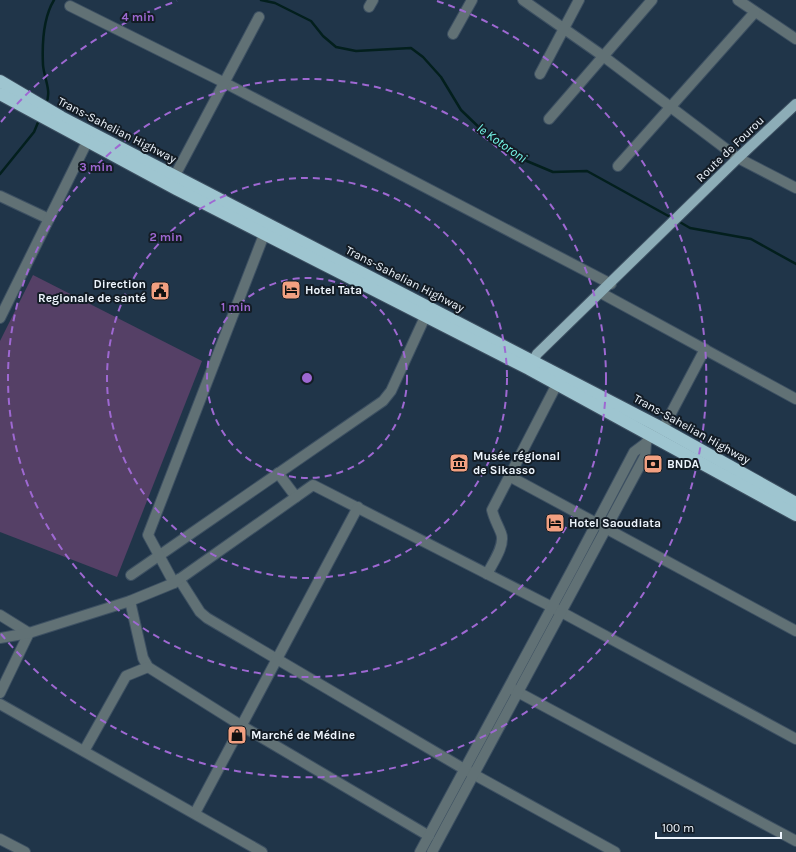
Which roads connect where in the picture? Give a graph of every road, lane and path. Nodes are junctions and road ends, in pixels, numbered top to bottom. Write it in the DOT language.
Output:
graph roads {
  1 [pos="472,0"];
  2 [pos="523,0"];
  3 [pos="579,0"];
  4 [pos="652,0"];
  5 [pos="738,0"];
  6 [pos="70,6"];
  7 [pos="755,12"];
  8 [pos="259,17"];
  9 [pos="563,29"];
  10 [pos="454,34"];
  11 [pos="796,39"];
  12 [pos="603,56"];
  13 [pos="540,74"];
  14 [pos="0,81"];
  15 [pos="225,83"];
  16 [pos="0,94"];
  17 [pos="796,104"];
  18 [pos="670,106"];
  19 [pos="43,113"];
  20 [pos="549,119"];
  21 [pos="86,142"];
  22 [pos="738,158"];
  23 [pos="618,166"];
  24 [pos="172,180"];
  25 [pos="796,188"];
  26 [pos="0,196"];
  27 [pos="48,219"];
  28 [pos="266,230"];
  29 [pos="611,284"];
  30 [pos="601,294"];
  31 [pos="3,303"];
  32 [pos="425,317"];
  33 [pos="0,318"];
  34 [pos="705,349"];
  35 [pos="531,365"];
  36 [pos="557,384"];
  37 [pos="796,399"];
  38 [pos="655,434"];
  39 [pos="278,473"];
  40 [pos="510,476"];
  41 [pos="296,497"];
  42 [pos="796,503"];
  43 [pos="358,507"];
  44 [pos="796,515"];
  45 [pos="597,522"];
  46 [pos="606,528"];
  47 [pos="159,555"];
  48 [pos="487,574"];
  49 [pos="131,575"];
  50 [pos="176,581"];
  51 [pos="130,601"];
  52 [pos="552,607"];
  53 [pos="561,612"];
  54 [pos="0,615"];
  55 [pos="796,632"];
  56 [pos="29,633"];
  57 [pos="0,638"];
  58 [pos="278,659"];
  59 [pos="148,667"];
  60 [pos="509,687"];
  61 [pos="518,692"];
  62 [pos="0,693"];
  63 [pos="0,704"];
  64 [pos="242,726"];
  65 [pos="796,739"];
  66 [pos="84,751"];
  67 [pos="464,769"];
  68 [pos="474,774"];
  69 [pos="195,813"];
  70 [pos="428,836"];
  71 [pos="0,839"];
  72 [pos="796,841"];
  73 [pos="25,852"];
  74 [pos="262,852"];
  75 [pos="420,852"];
  76 [pos="432,852"];
  77 [pos="615,852"];
  1 -- 10 [label="street"];
  2 -- 9 [label="street"];
  3 -- 9 [label="street"];
  4 -- 12 [label="street"];
  5 -- 7 [label="street"];
  6 -- 15 [label="street"];
  7 -- 11 [label="street"];
  7 -- 18 [label="street"];
  8 -- 15 [label="street"];
  9 -- 12 [label="street"];
  9 -- 13 [label="street"];
  12 -- 18 [label="street"];
  12 -- 20 [label="street"];
  14 -- 19 [label="highway, Trans-Sahelian Highway"];
  15 -- 24 [label="street"];
  15 -- 29 [label="street"];
  16 -- 19 [label="highway, Trans-Sahelian Highway"];
  17 -- 22 [label="main road, Route de Fourou"];
  18 -- 22 [label="street"];
  18 -- 23 [label="street"];
  19 -- 21 [label="highway, Trans-Sahelian Highway"];
  19 -- 24 [label="highway, Trans-Sahelian Highway"];
  21 -- 24 [label="highway, Trans-Sahelian Highway"];
  21 -- 27 [label="street"];
  22 -- 25 [label="street"];
  22 -- 29 [label="main road, Route de Fourou"];
  24 -- 28 [label="highway, Trans-Sahelian Highway"];
  26 -- 27 [label="street"];
  27 -- 31 [label="street"];
  28 -- 32 [label="highway, Trans-Sahelian Highway"];
  28 -- 35 [label="highway, Trans-Sahelian Highway"];
  28 -- 47 [label="street"];
  29 -- 30 [label="main road, Route de Fourou"];
  30 -- 34 [label="street"];
  30 -- 35 [label="main road, Route de Fourou"];
  31 -- 33 [label="street"];
  32 -- 35 [label="highway, Trans-Sahelian Highway"];
  32 -- 39 [label="street"];
  34 -- 37 [label="street"];
  34 -- 38 [label="street"];
  35 -- 36 [label="highway, Trans-Sahelian Highway"];
  35 -- 38 [label="highway, Trans-Sahelian Highway"];
  36 -- 38 [label="highway, Trans-Sahelian Highway"];
  36 -- 40 [label="street"];
  38 -- 42 [label="highway, Trans-Sahelian Highway"];
  38 -- 44 [label="highway, Trans-Sahelian Highway"];
  38 -- 45 [label="street"];
  38 -- 46 [label="street"];
  39 -- 41 [label="street"];
  39 -- 47 [label="street"];
  40 -- 45 [label="street"];
  40 -- 48 [label="street"];
  41 -- 43 [label="street"];
  41 -- 50 [label="street"];
  43 -- 48 [label="street"];
  43 -- 58 [label="street"];
  45 -- 46 [label="street"];
  45 -- 52 [label="street"];
  46 -- 53 [label="street"];
  46 -- 55 [label="street"];
  47 -- 49 [label="street"];
  47 -- 50 [label="street"];
  48 -- 52 [label="street"];
  50 -- 51 [label="street"];
  50 -- 58 [label="street"];
  51 -- 56 [label="street"];
  51 -- 59 [label="street"];
  52 -- 53 [label="street"];
  52 -- 60 [label="street"];
  53 -- 61 [label="street"];
  53 -- 65 [label="street"];
  54 -- 56 [label="street"];
  56 -- 57 [label="street"];
  56 -- 62 [label="street"];
  58 -- 64 [label="street"];
  58 -- 67 [label="street"];
  59 -- 64 [label="street"];
  59 -- 66 [label="street"];
  60 -- 61 [label="street"];
  60 -- 67 [label="street"];
  61 -- 68 [label="street"];
  61 -- 72 [label="street"];
  63 -- 66 [label="street"];
  64 -- 69 [label="street"];
  64 -- 70 [label="street"];
  66 -- 69 [label="street"];
  67 -- 68 [label="street"];
  67 -- 70 [label="street"];
  68 -- 76 [label="street"];
  68 -- 77 [label="street"];
  69 -- 74 [label="street"];
  70 -- 75 [label="street"];
  71 -- 73 [label="street"];
}
